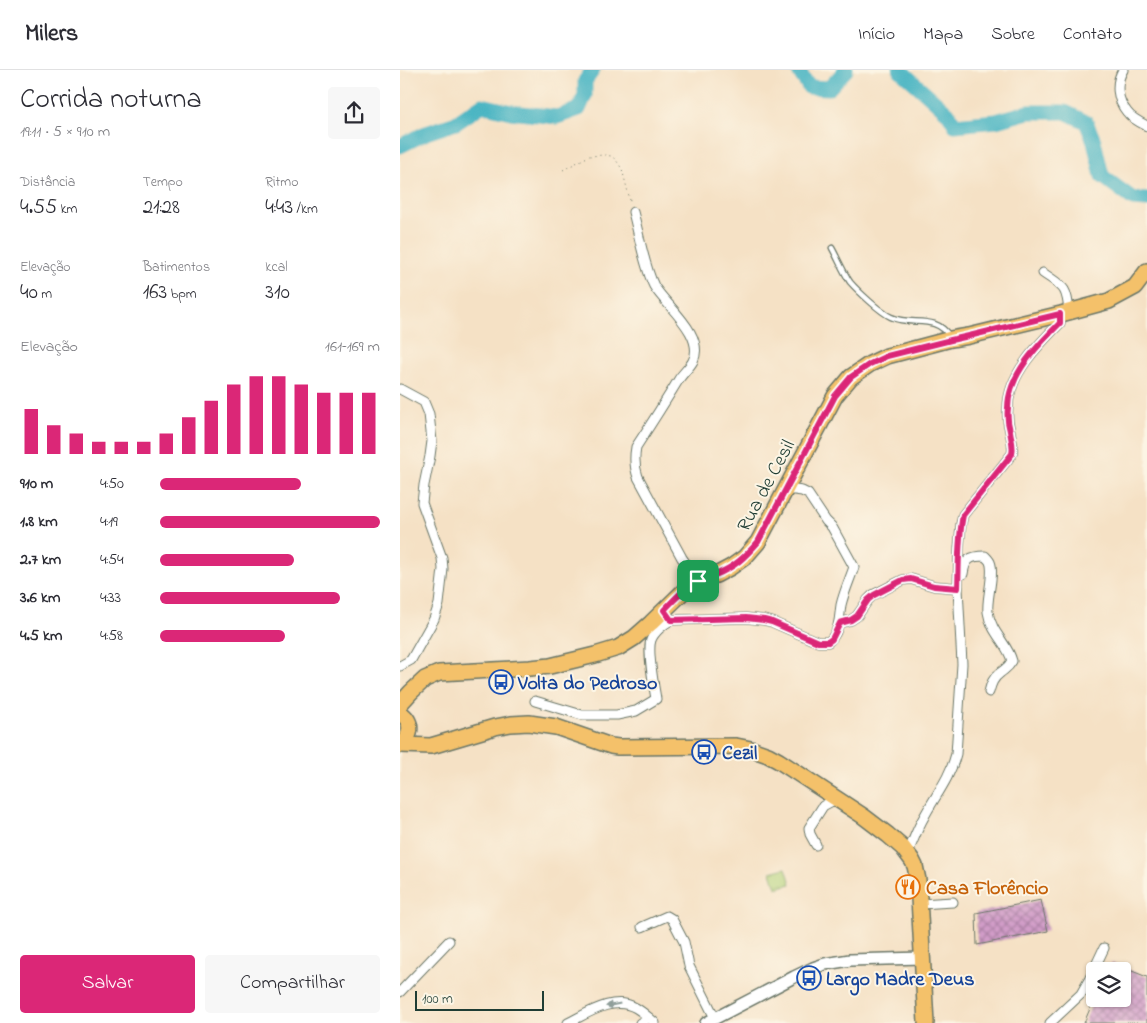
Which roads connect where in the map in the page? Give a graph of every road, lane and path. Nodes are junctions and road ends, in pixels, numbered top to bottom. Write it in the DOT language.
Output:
graph roads {
  1 [pos="1123,70"];
  2 [pos="1147,126"];
  3 [pos="563,170"];
  4 [pos="633,212"];
  5 [pos="832,248"];
  6 [pos="1147,271"];
  7 [pos="1043,273"];
  8 [pos="1065,313"];
  9 [pos="951,340"];
  10 [pos="400,389"];
  11 [pos="785,490"];
  12 [pos="698,581"];
  13 [pos="958,588"];
  14 [pos="667,615"];
  15 [pos="840,623"];
  16 [pos="400,666"];
  17 [pos="418,684"];
  18 [pos="989,692"];
  19 [pos="535,701"];
  20 [pos="400,704"];
  21 [pos="407,721"];
  22 [pos="440,744"];
  23 [pos="400,745"];
  24 [pos="836,798"];
  25 [pos="816,845"];
  26 [pos="908,854"];
  27 [pos="953,902"];
  28 [pos="920,904"];
  29 [pos="642,927"];
  30 [pos="449,941"];
  31 [pos="1104,948"];
  32 [pos="922,958"];
  33 [pos="400,992"];
  34 [pos="652,1021"];
  35 [pos="710,1021"];
  36 [pos="568,1023"];
  37 [pos="640,1023"];
  38 [pos="926,1023"];
  39 [pos="1050,1023"];
  1 -- 2 [label="street"];
  3 -- 4 [label="path"];
  4 -- 12 [label="street"];
  5 -- 9 [label="lane"];
  6 -- 8 [label="main road, Rua de Cesil"];
  7 -- 8 [label="street"];
  8 -- 9 [label="main road, Rua de Cesil"];
  8 -- 13 [label="street"];
  9 -- 11 [label="main road, Rua de Cesil"];
  10 -- 16 [label="street"];
  11 -- 12 [label="main road, Rua de Cesil"];
  11 -- 15 [label="street"];
  12 -- 14 [label="main road, Rua de Cesil"];
  13 -- 15 [label="street"];
  13 -- 18 [label="street"];
  13 -- 26 [label="street"];
  14 -- 15 [label="street"];
  14 -- 17 [label="main road, Rua de Cesil"];
  14 -- 19 [label="street"];
  17 -- 20 [label="main road"];
  17 -- 21 [label="main road"];
  21 -- 22 [label="main road"];
  21 -- 23 [label="main road"];
  22 -- 23 [label="main road"];
  22 -- 24 [label="main road"];
  24 -- 25 [label="street"];
  24 -- 26 [label="main road"];
  26 -- 28 [label="main road"];
  27 -- 28 [label="street"];
  28 -- 32 [label="main road"];
  29 -- 35 [label="street"];
  30 -- 33 [label="street"];
  31 -- 39 [label="street"];
  32 -- 35 [label="street"];
  32 -- 38 [label="main road"];
  34 -- 36 [label="street, one-way"];
  34 -- 37 [label="street"];
}
